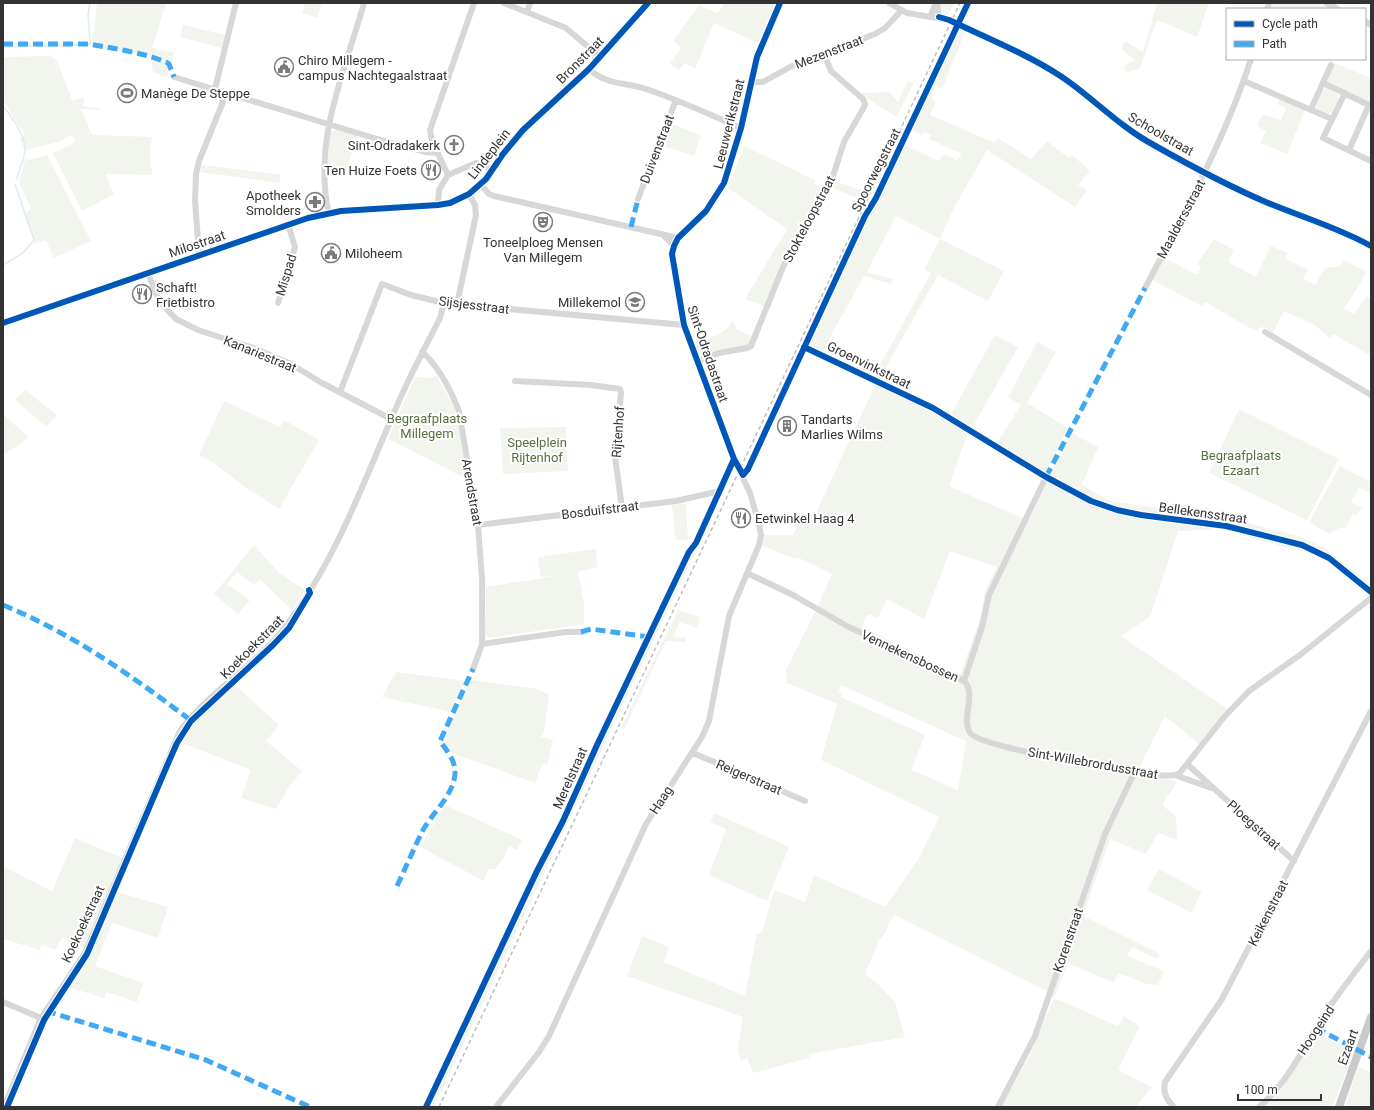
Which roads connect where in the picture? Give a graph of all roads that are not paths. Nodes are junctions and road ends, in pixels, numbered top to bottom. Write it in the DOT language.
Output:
graph roads {
  1 [pos="236,3"];
  2 [pos="364,3"];
  3 [pos="474,3"];
  4 [pos="504,3"];
  5 [pos="530,3"];
  6 [pos="648,3"];
  7 [pos="780,3"];
  8 [pos="889,3"];
  9 [pos="936,3"];
  10 [pos="968,3"];
  11 [pos="1326,3"];
  12 [pos="1336,8"];
  13 [pos="901,10"];
  14 [pos="527,12"];
  15 [pos="930,16"];
  16 [pos="939,17"];
  17 [pos="958,24"];
  18 [pos="824,54"];
  19 [pos="600,58"];
  20 [pos="1251,60"];
  21 [pos="1331,65"];
  22 [pos="589,69"];
  23 [pos="174,77"];
  24 [pos="1244,81"];
  25 [pos="750,82"];
  26 [pos="1323,83"];
  27 [pos="215,89"];
  28 [pos="227,92"];
  29 [pos="1344,93"];
  30 [pos="676,100"];
  31 [pos="1370,106"];
  32 [pos="1311,109"];
  33 [pos="1332,119"];
  34 [pos="329,124"];
  35 [pos="741,128"];
  36 [pos="523,130"];
  37 [pos="1349,150"];
  38 [pos="438,153"];
  39 [pos="1371,161"];
  40 [pos="492,171"];
  41 [pos="1205,172"];
  42 [pos="448,175"];
  43 [pos="481,185"];
  44 [pos="469,194"];
  45 [pos="638,199"];
  46 [pos="438,205"];
  47 [pos="403,207"];
  48 [pos="329,214"];
  49 [pos="288,224"];
  50 [pos="660,233"];
  51 [pos="678,238"];
  52 [pos="674,246"];
  53 [pos="1371,246"];
  54 [pos="199,255"];
  55 [pos="148,273"];
  56 [pos="1145,288"];
  57 [pos="278,303"];
  58 [pos="444,303"];
  59 [pos="457,304"];
  60 [pos="3,323"];
  61 [pos="684,325"];
  62 [pos="1265,332"];
  63 [pos="804,347"];
  64 [pos="422,352"];
  65 [pos="698,361"];
  66 [pos="515,381"];
  67 [pos="340,392"];
  68 [pos="1371,396"];
  69 [pos="391,419"];
  70 [pos="734,458"];
  71 [pos="743,475"];
  72 [pos="1046,477"];
  73 [pos="720,492"];
  74 [pos="622,508"];
  75 [pos="478,525"];
  76 [pos="747,573"];
  77 [pos="1371,592"];
  78 [pos="1371,598"];
  79 [pos="581,632"];
  80 [pos="482,644"];
  81 [pos="473,669"];
  82 [pos="964,681"];
  83 [pos="1371,711"];
  84 [pos="693,753"];
  85 [pos="1187,764"];
  86 [pos="1135,771"];
  87 [pos="1175,776"];
  88 [pos="1214,790"];
  89 [pos="805,801"];
  90 [pos="1294,861"];
  91 [pos="1371,951"];
  92 [pos="3,1002"];
  93 [pos="41,1018"];
  94 [pos="1371,1018"];
  95 [pos="4,1107"];
  96 [pos="426,1107"];
  97 [pos="496,1107"];
  98 [pos="998,1107"];
  99 [pos="1174,1107"];
  100 [pos="1259,1107"];
  101 [pos="1339,1107"];
  1 -- 27 [label="street"];
  2 -- 34 [label="street"];
  3 -- 38 [label="street"];
  4 -- 14 [label="street"];
  5 -- 14 [label="street"];
  6 -- 19 [label="street, Bronstraat"];
  7 -- 25 [label="street, Leeuwerikstraat"];
  8 -- 13 [label="street, Schoolstraat"];
  9 -- 15 [label="street"];
  9 -- 16 [label="street"];
  10 -- 17 [label="street, Spoorwegstraat"];
  11 -- 12 [label="street"];
  13 -- 15 [label="street, Schoolstraat"];
  13 -- 18 [label="street, Mezenstraat"];
  14 -- 19 [label="street"];
  15 -- 16 [label="street, Schoolstraat"];
  16 -- 17 [label="street, Schoolstraat"];
  17 -- 41 [label="street, Schoolstraat"];
  17 -- 63 [label="street, Spoorwegstraat"];
  18 -- 25 [label="street, Mezenstraat"];
  18 -- 65 [label="street, Stokteloopstraat"];
  19 -- 22 [label="street, Bronstraat"];
  20 -- 24 [label="street, Maaldersstraat"];
  21 -- 26 [label="street"];
  22 -- 30 [label="street, Duivenstraat"];
  22 -- 36 [label="street, Bronstraat"];
  23 -- 27 [label="street"];
  24 -- 32 [label="street"];
  24 -- 41 [label="street, Maaldersstraat"];
  25 -- 35 [label="street, Leeuwerikstraat"];
  26 -- 29 [label="street"];
  26 -- 32 [label="street"];
  27 -- 28 [label="street"];
  28 -- 34 [label="street"];
  28 -- 54 [label="street"];
  29 -- 31 [label="street"];
  29 -- 33 [label="street"];
  30 -- 35 [label="street, Duivenstraat"];
  30 -- 45 [label="street, Duivenstraat"];
  31 -- 37 [label="street"];
  32 -- 33 [label="street"];
  33 -- 37 [label="street"];
  34 -- 38 [label="street"];
  34 -- 48 [label="street"];
  35 -- 51 [label="street, Leeuwerikstraat"];
  36 -- 40 [label="street, Lindeplein"];
  37 -- 39 [label="street"];
  38 -- 42 [label="street"];
  40 -- 42 [label="street, Lindeplein"];
  40 -- 43 [label="street, Lindeplein"];
  41 -- 53 [label="street, Schoolstraat"];
  41 -- 56 [label="street, Maaldersstraat"];
  42 -- 46 [label="street, Lindeplein"];
  43 -- 44 [label="street, Lindeplein"];
  43 -- 50 [label="street"];
  44 -- 46 [label="street, Lindeplein"];
  44 -- 59 [label="street"];
  46 -- 47 [label="street, Lindeplein"];
  47 -- 48 [label="street, Milostraat"];
  48 -- 49 [label="street, Milostraat"];
  49 -- 54 [label="street, Milostraat"];
  49 -- 57 [label="street, Mispad"];
  50 -- 51 [label="street"];
  50 -- 52 [label="street"];
  51 -- 52 [label="street, Sint-Odradastraat"];
  52 -- 61 [label="street, Sint-Odradastraat"];
  54 -- 55 [label="street, Milostraat"];
  55 -- 60 [label="street, Milostraat"];
  55 -- 67 [label="street, Kanariestraat"];
  58 -- 59 [label="street, Sijsjesstraat"];
  58 -- 64 [label="street, Koekoekstraat"];
  58 -- 67 [label="street, Sijsjesstraat"];
  59 -- 61 [label="street, Sijsjesstraat"];
  61 -- 65 [label="street, Sint-Odradastraat"];
  62 -- 68 [label="street"];
  63 -- 71 [label="street"];
  63 -- 72 [label="street, Groenvinkstraat"];
  64 -- 69 [label="street, Koekoekstraat"];
  64 -- 75 [label="street, Arendstraat"];
  65 -- 70 [label="street, Sint-Odradastraat"];
  66 -- 74 [label="street, Rijtenhof"];
  67 -- 69 [label="street, Kanariestraat"];
  69 -- 93 [label="street, Koekoekstraat"];
  70 -- 71 [label="street, Sint-Odradastraat"];
  70 -- 73 [label="street, Merelstraat"];
  71 -- 76 [label="street, Haag"];
  72 -- 77 [label="street, Bellekensstraat"];
  72 -- 82 [label="street, Vennekensbossen"];
  73 -- 74 [label="street, Bosduifstraat"];
  73 -- 96 [label="street, Merelstraat"];
  74 -- 75 [label="street, Bosduifstraat"];
  75 -- 80 [label="street, Arendstraat"];
  76 -- 82 [label="street, Vennekensbossen"];
  76 -- 84 [label="street, Haag"];
  78 -- 85 [label="street, Sint-Willebrordusstraat"];
  79 -- 80 [label="street"];
  80 -- 81 [label="street, Arendstraat"];
  82 -- 86 [label="street, Sint-Willebrordusstraat"];
  83 -- 90 [label="street, Keikenstraat"];
  84 -- 89 [label="street, Reigerstraat"];
  84 -- 97 [label="street, Haag"];
  85 -- 87 [label="street, Sint-Willebrordusstraat"];
  85 -- 88 [label="street, Ploegstraat"];
  86 -- 87 [label="street, Sint-Willebrordusstraat"];
  86 -- 98 [label="street, Korenstraat"];
  87 -- 88 [label="street, Ploegstraat"];
  88 -- 90 [label="street, Ploegstraat"];
  90 -- 99 [label="street, Keikenstraat"];
  91 -- 100 [label="street, Hoogeind"];
  92 -- 93 [label="street"];
  93 -- 95 [label="street, Koekoekstraat"];
  94 -- 101 [label="main road, Ezaart"];
}
